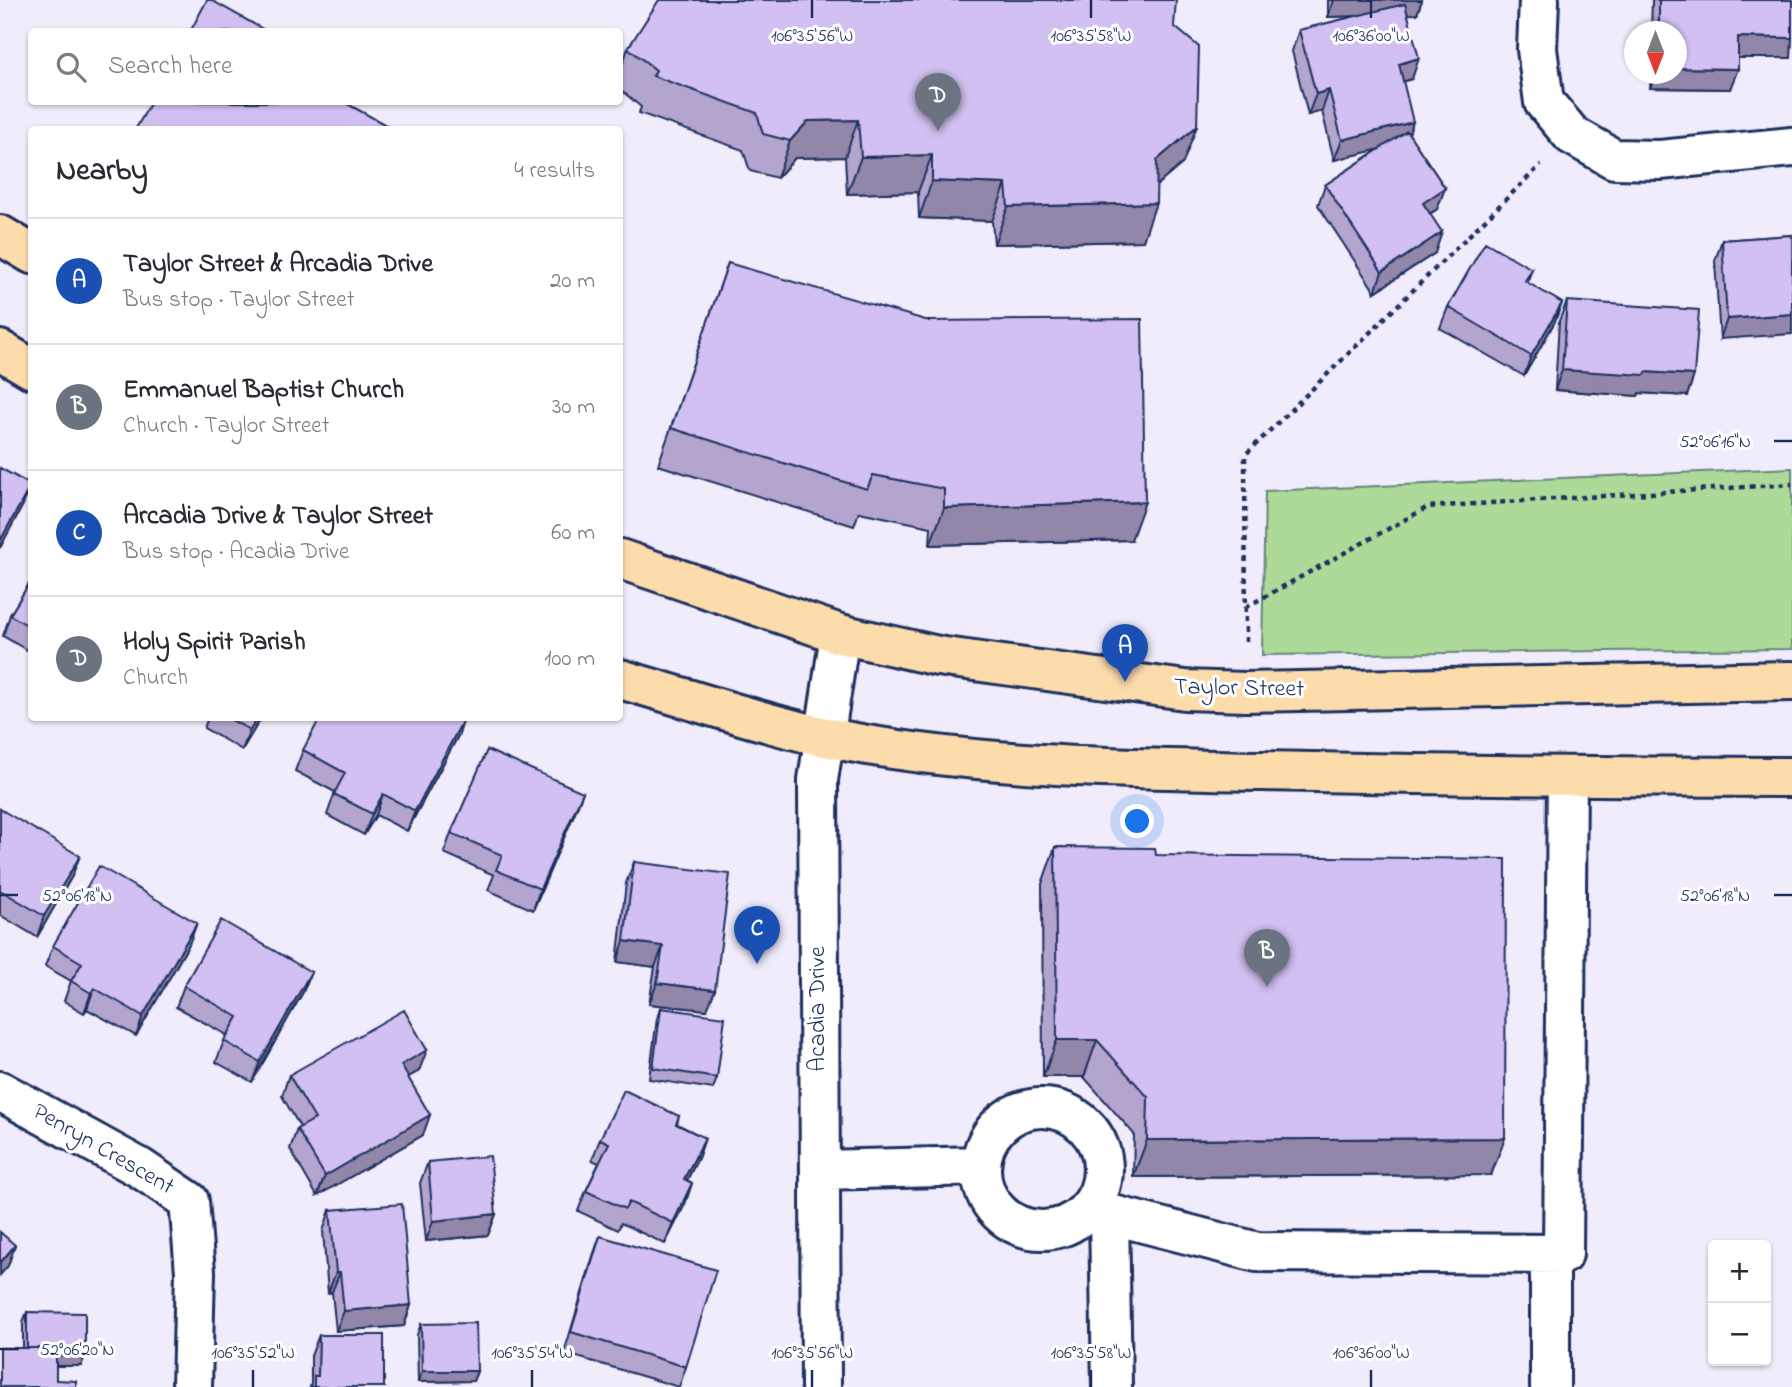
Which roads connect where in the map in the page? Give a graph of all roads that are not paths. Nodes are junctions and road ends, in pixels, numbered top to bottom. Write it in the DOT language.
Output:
graph roads {
  1 [pos="1539,0"];
  2 [pos="1792,146"];
  3 [pos="0,235"];
  4 [pos="28,252"];
  5 [pos="0,350"];
  6 [pos="28,367"];
  7 [pos="623,560"];
  8 [pos="840,634"];
  9 [pos="623,680"];
  10 [pos="1792,681"];
  11 [pos="825,737"];
  12 [pos="1567,776"];
  13 [pos="1792,777"];
  14 [pos="0,1091"];
  15 [pos="980,1166"];
  16 [pos="820,1170"];
  17 [pos="1100,1212"];
  18 [pos="1550,1254"];
  19 [pos="192,1387"];
  20 [pos="821,1387"];
  21 [pos="1112,1387"];
  22 [pos="1550,1387"];
  1 -- 2 [label="street"];
  3 -- 4 [label="main road"];
  5 -- 6 [label="main road"];
  7 -- 8 [label="main road, Taylor Street"];
  8 -- 10 [label="main road, Taylor Street"];
  8 -- 11 [label="street, Acadia Drive"];
  9 -- 11 [label="main road"];
  11 -- 12 [label="main road"];
  11 -- 16 [label="street, Acadia Drive"];
  12 -- 13 [label="main road"];
  12 -- 18 [label="street"];
  14 -- 19 [label="street, Penryn Crescent"];
  15 -- 16 [label="street"];
  15 -- 17 [label="street"];
  15 -- 17 [label="street"];
  16 -- 20 [label="street, Acadia Drive"];
  17 -- 18 [label="street"];
  17 -- 21 [label="street"];
  18 -- 22 [label="street"];
}
